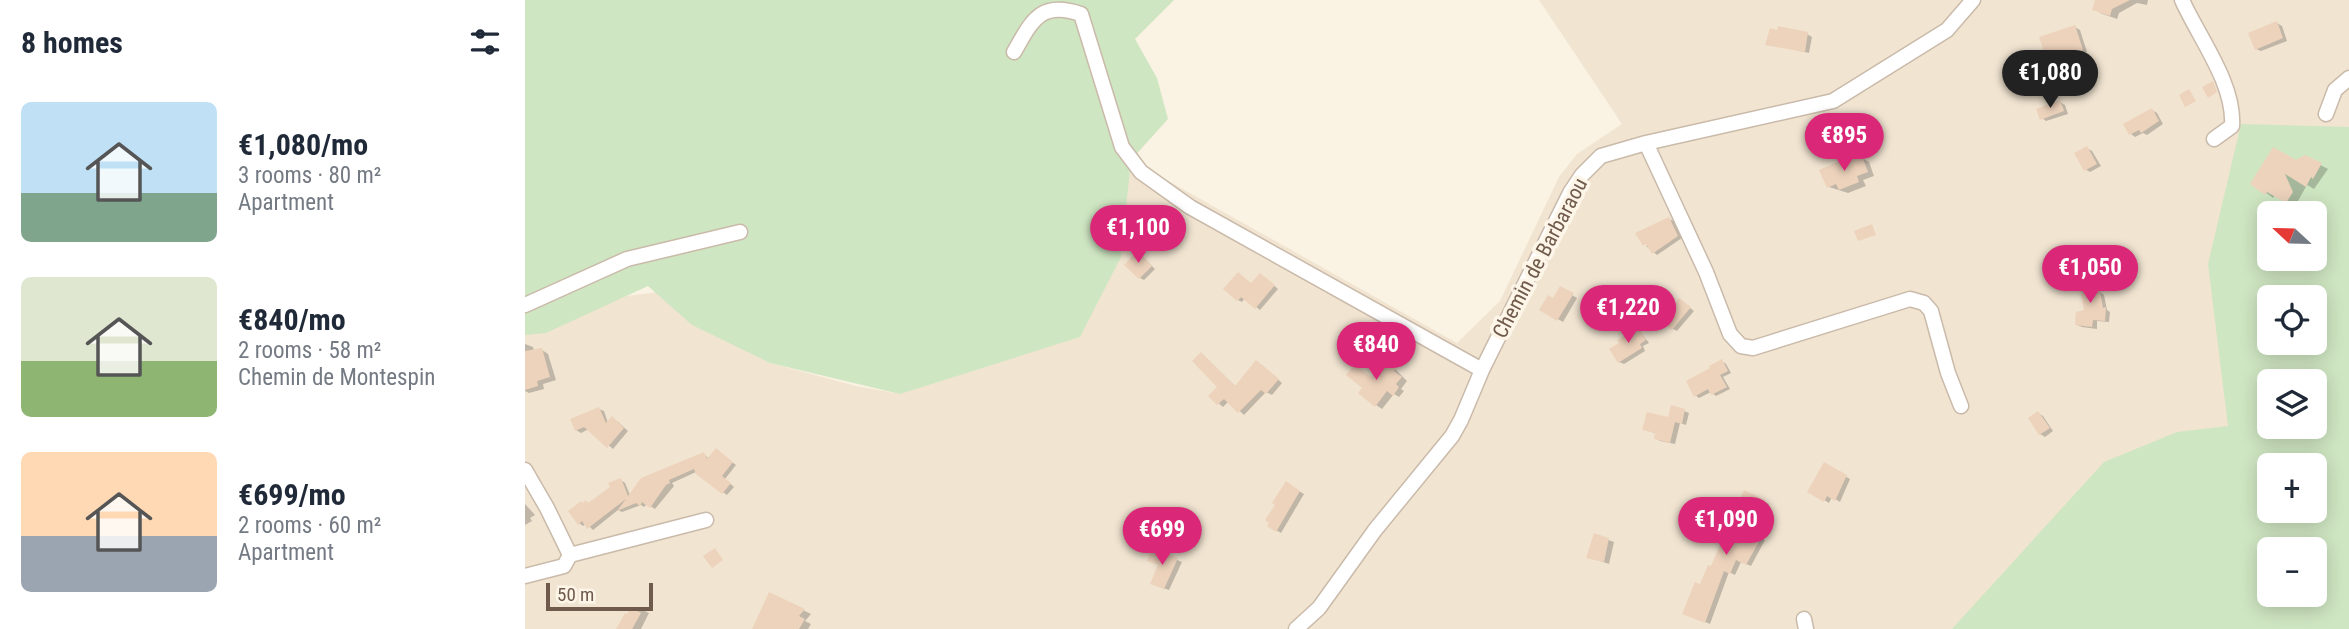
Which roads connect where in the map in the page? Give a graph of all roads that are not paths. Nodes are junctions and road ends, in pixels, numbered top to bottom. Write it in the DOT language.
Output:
graph roads {
  1 [pos="1973,0"];
  2 [pos="2182,0"];
  3 [pos="1046,4"];
  4 [pos="1014,52"];
  5 [pos="2349,78"];
  6 [pos="2326,114"];
  7 [pos="2214,139"];
  8 [pos="1646,143"];
  9 [pos="740,232"];
  10 [pos="525,305"];
  11 [pos="1482,370"];
  12 [pos="1961,406"];
  13 [pos="525,470"];
  14 [pos="706,520"];
  15 [pos="570,555"];
  16 [pos="525,576"];
  17 [pos="1296,629"];
  1 -- 8 [label="street, Chemin de Barbaraou"];
  2 -- 7 [label="street"];
  3 -- 4 [label="street"];
  3 -- 11 [label="street"];
  5 -- 6 [label="street"];
  8 -- 11 [label="street, Chemin de Barbaraou"];
  8 -- 12 [label="street"];
  9 -- 10 [label="street"];
  11 -- 17 [label="street, Chemin de Barbaraou"];
  13 -- 15 [label="street"];
  14 -- 15 [label="street"];
  15 -- 16 [label="street"];
}
